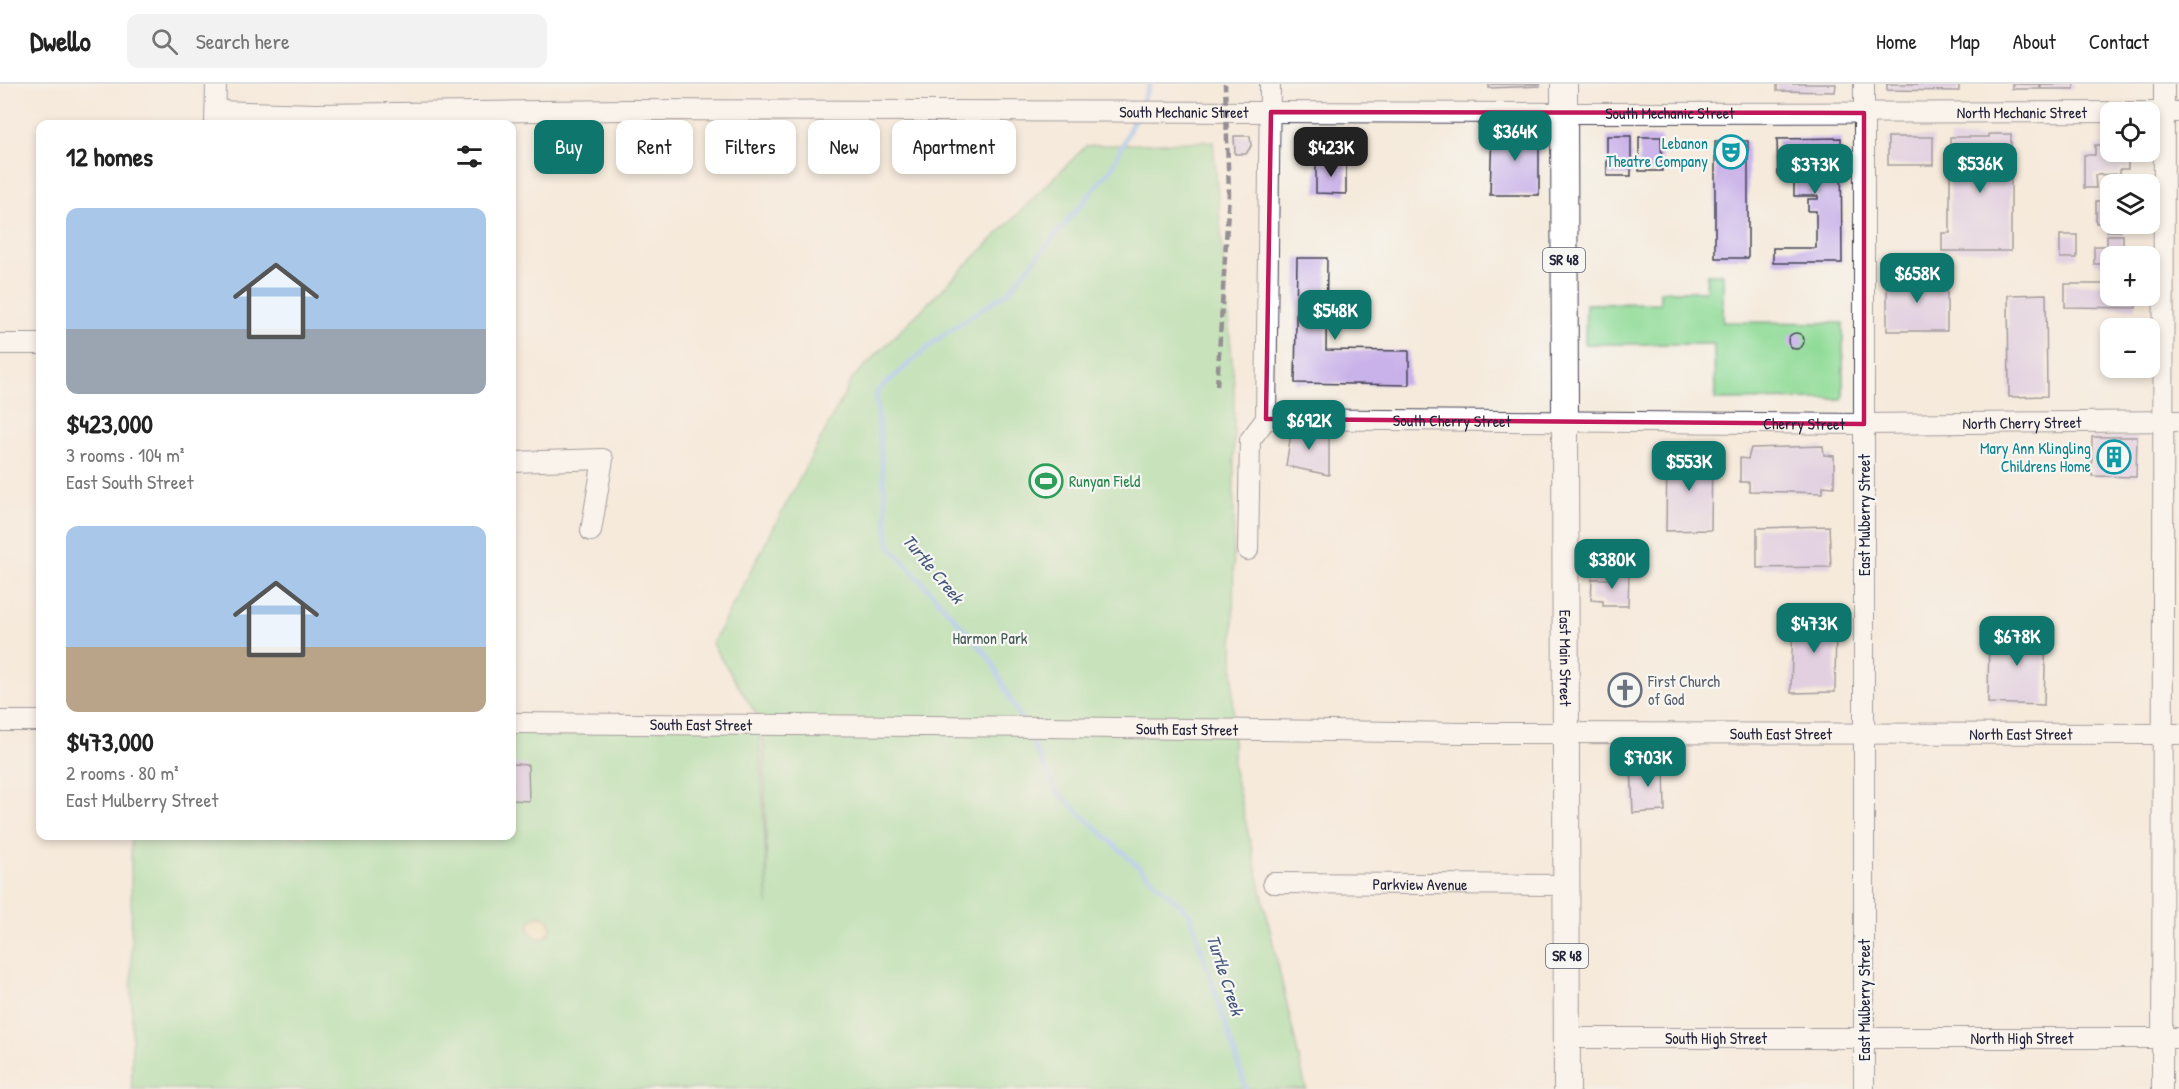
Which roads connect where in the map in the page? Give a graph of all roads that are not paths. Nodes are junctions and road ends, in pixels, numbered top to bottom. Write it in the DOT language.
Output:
graph roads {
  1 [pos="216,84"];
  2 [pos="1270,84"];
  3 [pos="1564,84"];
  4 [pos="1864,84"];
  5 [pos="2164,84"];
  6 [pos="1270,112"];
  7 [pos="2172,112"];
  8 [pos="1564,113"];
  9 [pos="1864,113"];
  10 [pos="215,118"];
  11 [pos="502,119"];
  12 [pos="0,344"];
  13 [pos="36,344"];
  14 [pos="1266,419"];
  15 [pos="1565,420"];
  16 [pos="2171,421"];
  17 [pos="1864,424"];
  18 [pos="516,462"];
  19 [pos="591,531"];
  20 [pos="1248,550"];
  21 [pos="0,721"];
  22 [pos="36,721"];
  23 [pos="516,723"];
  24 [pos="1863,732"];
  25 [pos="1566,733"];
  26 [pos="2170,734"];
  27 [pos="1273,883"];
  28 [pos="1568,885"];
  29 [pos="1566,1038"];
  30 [pos="1865,1038"];
  31 [pos="2170,1038"];
  32 [pos="1567,1089"];
  33 [pos="1864,1089"];
  34 [pos="2162,1089"];
  1 -- 10 [label="street"];
  2 -- 6 [label="street"];
  3 -- 8 [label="main road, East Main Street / SR 48"];
  4 -- 9 [label="street, East Mulberry Street"];
  5 -- 7 [label="street"];
  6 -- 8 [label="street, South Mechanic Street"];
  6 -- 11 [label="street, South Mechanic Street"];
  6 -- 14 [label="street"];
  7 -- 9 [label="street, North Mechanic Street"];
  7 -- 16 [label="street"];
  8 -- 9 [label="street, South Mechanic Street"];
  8 -- 15 [label="main road, East Main Street / SR 48"];
  9 -- 17 [label="street, East Mulberry Street"];
  10 -- 11 [label="street, South Mechanic Street"];
  12 -- 13 [label="street"];
  14 -- 15 [label="street, South Cherry Street"];
  14 -- 20 [label="street"];
  15 -- 17 [label="street, Cherry Street"];
  15 -- 25 [label="main road, East Main Street / SR 48"];
  16 -- 17 [label="street, North Cherry Street"];
  16 -- 26 [label="street"];
  17 -- 24 [label="street, East Mulberry Street"];
  18 -- 19 [label="street"];
  21 -- 22 [label="street"];
  23 -- 25 [label="street, South East Street"];
  24 -- 25 [label="street, South East Street"];
  24 -- 26 [label="street, North East Street"];
  24 -- 30 [label="street, East Mulberry Street"];
  25 -- 28 [label="main road, East Main Street / SR 48"];
  26 -- 31 [label="street"];
  27 -- 28 [label="street, Parkview Avenue"];
  28 -- 29 [label="main road, East Main Street / SR 48"];
  29 -- 30 [label="street, South High Street"];
  29 -- 32 [label="main road, East Main Street / SR 48"];
  30 -- 31 [label="street, North High Street"];
  30 -- 33 [label="street, East Mulberry Street"];
  31 -- 34 [label="street"];
}
